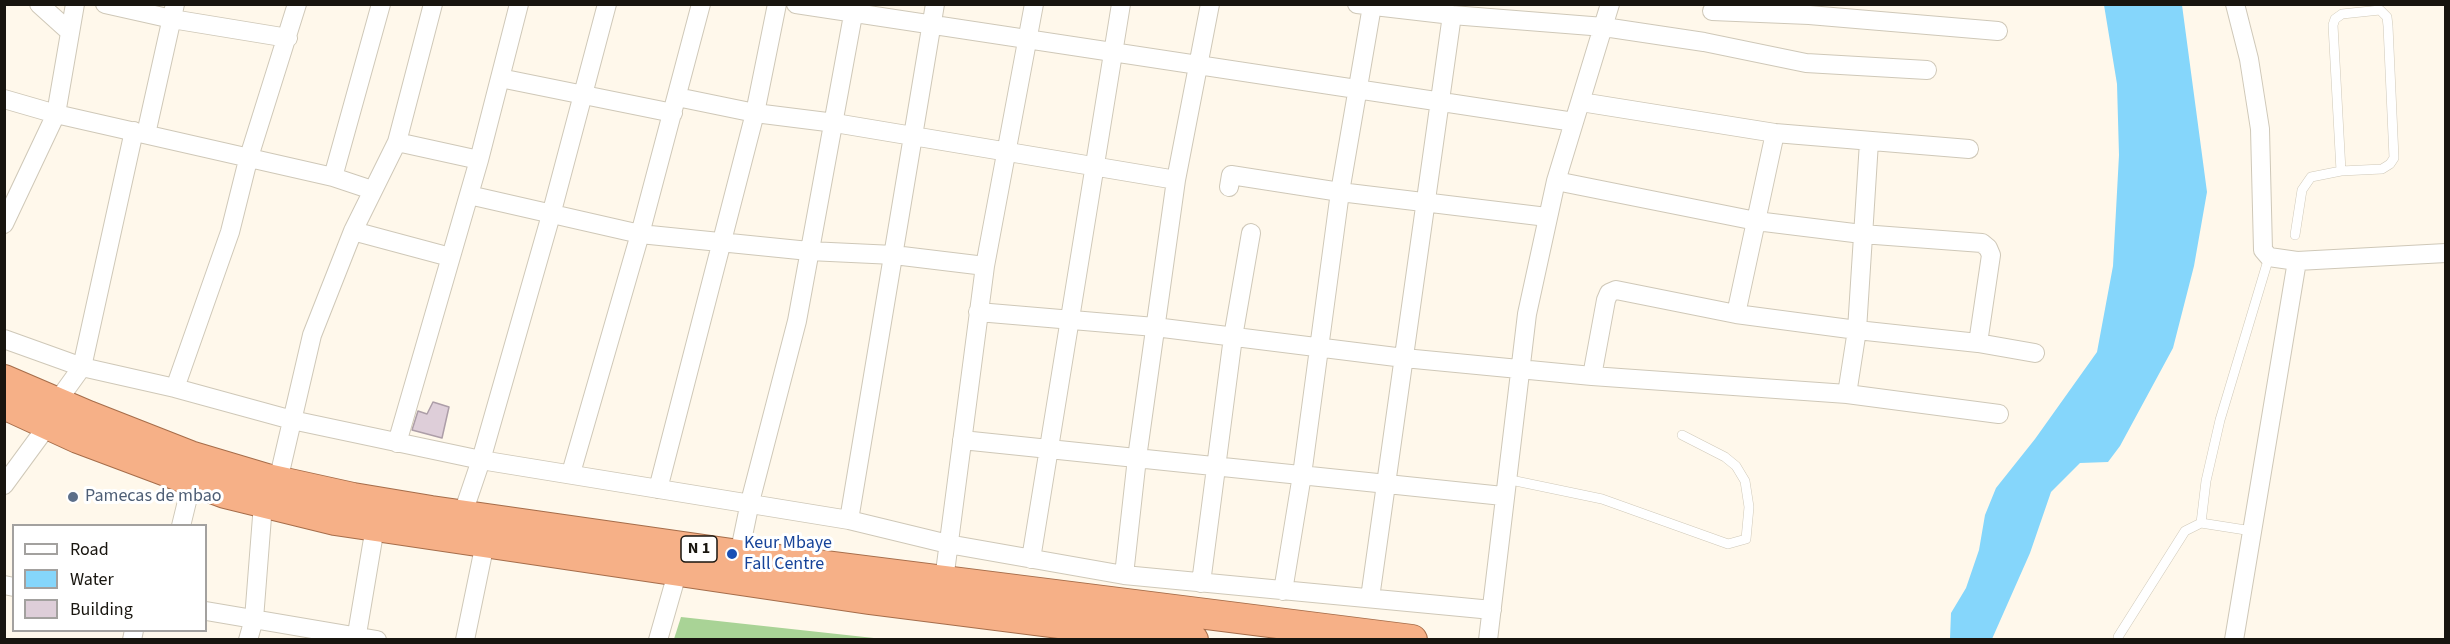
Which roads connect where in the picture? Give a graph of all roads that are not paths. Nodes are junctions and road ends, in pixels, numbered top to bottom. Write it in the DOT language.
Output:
graph roads {
  1 [pos="39,4"];
  2 [pos="75,4"];
  3 [pos="105,4"];
  4 [pos="297,4"];
  5 [pos="381,4"];
  6 [pos="433,4"];
  7 [pos="519,4"];
  8 [pos="607,4"];
  9 [pos="701,4"];
  10 [pos="777,4"];
  11 [pos="796,4"];
  12 [pos="935,4"];
  13 [pos="1034,4"];
  14 [pos="1121,4"];
  15 [pos="1210,4"];
  16 [pos="1610,4"];
  17 [pos="2235,4"];
  18 [pos="1364,5"];
  19 [pos="1713,8"];
  20 [pos="2361,8"];
  21 [pos="855,9"];
  22 [pos="1810,10"];
  23 [pos="174,12"];
  24 [pos="1452,15"];
  25 [pos="932,25"];
  26 [pos="1604,27"];
  27 [pos="1998,31"];
  28 [pos="70,32"];
  29 [pos="288,38"];
  30 [pos="1028,40"];
  31 [pos="1704,42"];
  32 [pos="1114,53"];
  33 [pos="1197,65"];
  34 [pos="1927,70"];
  35 [pos="500,78"];
  36 [pos="1358,90"];
  37 [pos="584,94"];
  38 [pos="4,99"];
  39 [pos="1441,102"];
  40 [pos="1581,102"];
  41 [pos="675,105"];
  42 [pos="755,113"];
  43 [pos="56,114"];
  44 [pos="1574,122"];
  45 [pos="835,123"];
  46 [pos="140,132"];
  47 [pos="1775,133"];
  48 [pos="914,137"];
  49 [pos="397,142"];
  50 [pos="1869,142"];
  51 [pos="1969,149"];
  52 [pos="1005,153"];
  53 [pos="248,160"];
  54 [pos="479,160"];
  55 [pos="1094,167"];
  56 [pos="2341,171"];
  57 [pos="333,177"];
  58 [pos="1176,180"];
  59 [pos="1556,181"];
  60 [pos="1229,187"];
  61 [pos="372,190"];
  62 [pos="1340,192"];
  63 [pos="469,195"];
  64 [pos="1427,202"];
  65 [pos="551,215"];
  66 [pos="1547,217"];
  67 [pos="1756,221"];
  68 [pos="5,222"];
  69 [pos="352,231"];
  70 [pos="1251,233"];
  71 [pos="640,234"];
  72 [pos="1862,234"];
  73 [pos="2295,235"];
  74 [pos="724,242"];
  75 [pos="808,251"];
  76 [pos="2445,253"];
  77 [pos="894,255"];
  78 [pos="450,257"];
  79 [pos="2269,257"];
  80 [pos="2297,261"];
  81 [pos="985,266"];
  82 [pos="978,312"];
  83 [pos="1736,314"];
  84 [pos="1069,320"];
  85 [pos="1155,327"];
  86 [pos="1857,330"];
  87 [pos="1233,338"];
  88 [pos="4,339"];
  89 [pos="1978,343"];
  90 [pos="1318,348"];
  91 [pos="2035,353"];
  92 [pos="1404,358"];
  93 [pos="82,367"];
  94 [pos="1519,368"];
  95 [pos="1592,376"];
  96 [pos="4,380"];
  97 [pos="175,388"];
  98 [pos="1847,394"];
  99 [pos="4,404"];
  100 [pos="52,414"];
  101 [pos="1999,414"];
  102 [pos="292,420"];
  103 [pos="1682,435"];
  104 [pos="962,440"];
  105 [pos="397,443"];
  106 [pos="1050,449"];
  107 [pos="1137,458"];
  108 [pos="481,460"];
  109 [pos="1217,467"];
  110 [pos="571,474"];
  111 [pos="1302,476"];
  112 [pos="192,481"];
  113 [pos="1387,484"];
  114 [pos="4,485"];
  115 [pos="1504,488"];
  116 [pos="658,489"];
  117 [pos="270,493"];
  118 [pos="750,502"];
  119 [pos="462,516"];
  120 [pos="849,520"];
  121 [pos="2201,523"];
  122 [pos="181,524"];
  123 [pos="375,527"];
  124 [pos="2252,531"];
  125 [pos="485,543"];
  126 [pos="948,544"];
  127 [pos="739,555"];
  128 [pos="1030,559"];
  129 [pos="678,570"];
  130 [pos="1124,575"];
  131 [pos="944,580"];
  132 [pos="1201,583"];
  133 [pos="1283,591"];
  134 [pos="1370,598"];
  135 [pos="1492,610"];
  136 [pos="207,611"];
  137 [pos="254,619"];
  138 [pos="356,638"];
  139 [pos="2118,638"];
  140 [pos="248,639"];
  141 [pos="377,639"];
  142 [pos="465,639"];
  143 [pos="658,639"];
  144 [pos="1192,639"];
  145 [pos="1412,639"];
  146 [pos="1488,639"];
  147 [pos="2234,639"];
  1 -- 28 [label="street"];
  2 -- 28 [label="street"];
  3 -- 23 [label="street"];
  4 -- 29 [label="street"];
  5 -- 57 [label="street"];
  6 -- 49 [label="street"];
  7 -- 35 [label="street"];
  8 -- 37 [label="street"];
  9 -- 41 [label="street"];
  10 -- 42 [label="street"];
  11 -- 21 [label="street"];
  12 -- 25 [label="street"];
  13 -- 30 [label="street"];
  14 -- 32 [label="street"];
  15 -- 33 [label="street"];
  16 -- 26 [label="street"];
  17 -- 79 [label="street"];
  18 -- 24 [label="street"];
  18 -- 36 [label="street"];
  19 -- 22 [label="street"];
  19 -- 31 [label="street"];
  20 -- 56 [label="lane"];
  20 -- 56 [label="lane"];
  21 -- 25 [label="street"];
  21 -- 45 [label="street"];
  22 -- 27 [label="street"];
  23 -- 29 [label="street"];
  23 -- 46 [label="street"];
  24 -- 26 [label="street"];
  24 -- 39 [label="street"];
  25 -- 30 [label="street"];
  25 -- 48 [label="street"];
  26 -- 31 [label="street"];
  26 -- 40 [label="street"];
  28 -- 43 [label="street"];
  29 -- 53 [label="street"];
  30 -- 32 [label="street"];
  30 -- 52 [label="street"];
  31 -- 34 [label="street"];
  32 -- 33 [label="street"];
  32 -- 55 [label="street"];
  33 -- 36 [label="street"];
  33 -- 58 [label="street"];
  35 -- 37 [label="street"];
  35 -- 54 [label="street"];
  36 -- 39 [label="street"];
  36 -- 62 [label="street"];
  37 -- 41 [label="street"];
  37 -- 65 [label="street"];
  38 -- 43 [label="street"];
  39 -- 44 [label="street"];
  39 -- 64 [label="street"];
  40 -- 44 [label="street"];
  40 -- 47 [label="street"];
  41 -- 42 [label="street"];
  41 -- 71 [label="street"];
  42 -- 45 [label="street"];
  42 -- 74 [label="street"];
  43 -- 46 [label="street"];
  43 -- 68 [label="street"];
  44 -- 59 [label="street"];
  45 -- 48 [label="street"];
  45 -- 75 [label="street"];
  46 -- 53 [label="street"];
  46 -- 93 [label="street"];
  47 -- 50 [label="street"];
  47 -- 67 [label="street"];
  48 -- 52 [label="street"];
  48 -- 77 [label="street"];
  49 -- 54 [label="street"];
  49 -- 61 [label="street"];
  50 -- 51 [label="street"];
  50 -- 72 [label="street"];
  52 -- 55 [label="street"];
  52 -- 81 [label="street"];
  53 -- 57 [label="street"];
  53 -- 97 [label="street"];
  54 -- 63 [label="street"];
  55 -- 58 [label="street"];
  55 -- 84 [label="street"];
  56 -- 73 [label="lane"];
  57 -- 61 [label="street"];
  58 -- 85 [label="street"];
  59 -- 66 [label="street"];
  59 -- 67 [label="street"];
  60 -- 62 [label="street"];
  61 -- 69 [label="street"];
  62 -- 64 [label="street"];
  62 -- 90 [label="street"];
  63 -- 65 [label="street"];
  63 -- 78 [label="street"];
  64 -- 66 [label="street"];
  64 -- 92 [label="street"];
  65 -- 71 [label="street"];
  65 -- 108 [label="street"];
  66 -- 94 [label="street"];
  67 -- 72 [label="street"];
  67 -- 83 [label="street"];
  69 -- 78 [label="street"];
  69 -- 102 [label="street"];
  70 -- 87 [label="street"];
  71 -- 74 [label="street"];
  71 -- 110 [label="street"];
  72 -- 86 [label="street"];
  72 -- 89 [label="street"];
  74 -- 75 [label="street"];
  74 -- 116 [label="street"];
  75 -- 77 [label="street"];
  75 -- 118 [label="street"];
  76 -- 80 [label="street"];
  77 -- 81 [label="street"];
  77 -- 120 [label="street"];
  78 -- 105 [label="street"];
  79 -- 80 [label="street"];
  79 -- 121 [label="lane"];
  80 -- 124 [label="street"];
  81 -- 82 [label="street"];
  82 -- 84 [label="street"];
  82 -- 104 [label="street"];
  83 -- 86 [label="street"];
  83 -- 95 [label="street"];
  84 -- 85 [label="street"];
  84 -- 106 [label="street"];
  85 -- 87 [label="street"];
  85 -- 107 [label="street"];
  86 -- 89 [label="street"];
  86 -- 98 [label="street"];
  87 -- 90 [label="street"];
  87 -- 109 [label="street"];
  88 -- 93 [label="street"];
  89 -- 91 [label="street"];
  90 -- 92 [label="street"];
  90 -- 111 [label="street"];
  92 -- 94 [label="street"];
  92 -- 113 [label="street"];
  93 -- 97 [label="street"];
  93 -- 100 [label="street"];
  94 -- 95 [label="street"];
  94 -- 115 [label="street"];
  95 -- 98 [label="street"];
  96 -- 100 [label="highway, N 1"];
  97 -- 102 [label="street"];
  98 -- 101 [label="street"];
  99 -- 100 [label="highway, N 1"];
  100 -- 112 [label="highway, N 1"];
  100 -- 114 [label="street"];
  100 -- 117 [label="highway, N 1"];
  102 -- 105 [label="street"];
  102 -- 117 [label="street"];
  103 -- 115 [label="lane"];
  104 -- 106 [label="street"];
  104 -- 126 [label="street"];
  105 -- 108 [label="street"];
  106 -- 107 [label="street"];
  106 -- 128 [label="street"];
  107 -- 109 [label="street"];
  107 -- 130 [label="street"];
  108 -- 110 [label="street"];
  108 -- 119 [label="street"];
  109 -- 111 [label="street"];
  109 -- 132 [label="street"];
  110 -- 116 [label="street"];
  111 -- 113 [label="street"];
  111 -- 133 [label="street"];
  112 -- 117 [label="highway, N 1"];
  112 -- 122 [label="street"];
  113 -- 115 [label="street"];
  113 -- 134 [label="street"];
  115 -- 135 [label="street"];
  116 -- 118 [label="street"];
  117 -- 119 [label="highway, N 1"];
  117 -- 123 [label="highway, N 1"];
  117 -- 137 [label="street"];
  118 -- 120 [label="street"];
  118 -- 127 [label="street"];
  119 -- 127 [label="highway, N 1"];
  120 -- 126 [label="street"];
  121 -- 124 [label="lane"];
  121 -- 139 [label="lane"];
  123 -- 125 [label="highway, N 1"];
  123 -- 138 [label="street"];
  124 -- 147 [label="street"];
  125 -- 129 [label="highway, N 1"];
  125 -- 142 [label="street"];
  126 -- 128 [label="street"];
  126 -- 131 [label="street"];
  127 -- 131 [label="highway, N 1"];
  128 -- 130 [label="street"];
  129 -- 143 [label="street"];
  129 -- 144 [label="highway, N 1"];
  130 -- 132 [label="street"];
  131 -- 145 [label="highway, N 1"];
  132 -- 133 [label="street"];
  133 -- 134 [label="street"];
  134 -- 135 [label="street"];
  135 -- 146 [label="street"];
  136 -- 137 [label="street"];
  137 -- 138 [label="street"];
  137 -- 140 [label="street"];
  138 -- 141 [label="street"];
}
